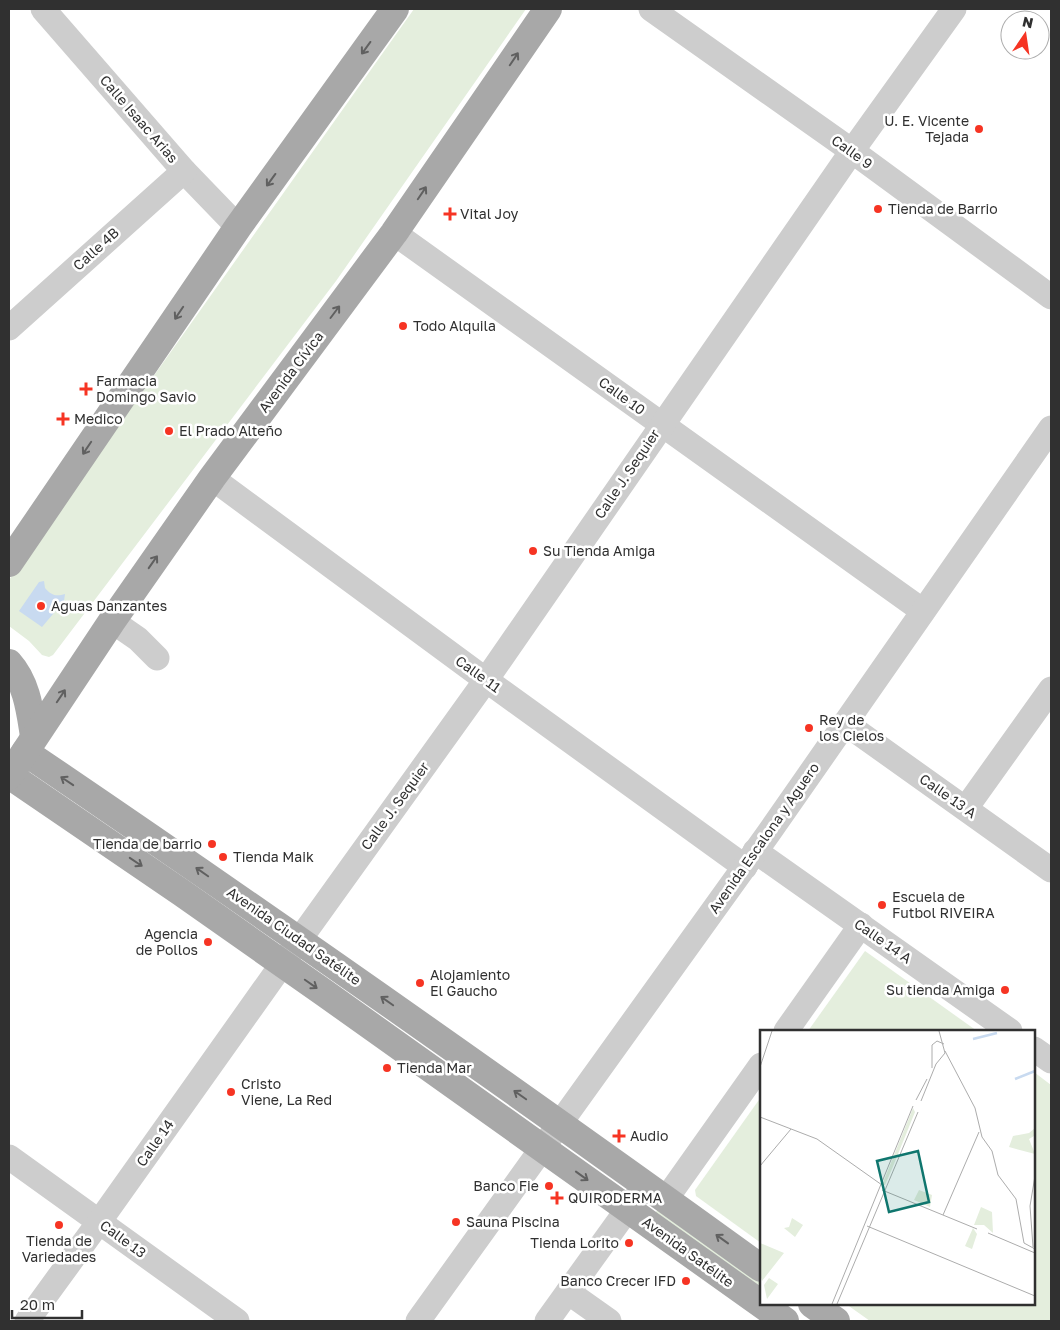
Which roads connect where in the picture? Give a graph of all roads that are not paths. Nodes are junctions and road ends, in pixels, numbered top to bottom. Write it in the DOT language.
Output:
graph roads {
  1 [pos="43,9"];
  2 [pos="395,9"];
  3 [pos="548,9"];
  4 [pos="651,9"];
  5 [pos="954,9"];
  6 [pos="852,151"];
  7 [pos="184,171"];
  8 [pos="238,227"];
  9 [pos="394,233"];
  10 [pos="1051,297"];
  11 [pos="9,328"];
  12 [pos="662,424"];
  13 [pos="1051,428"];
  14 [pos="212,478"];
  15 [pos="9,562"];
  16 [pos="923,611"];
  17 [pos="112,621"];
  18 [pos="157,658"];
  19 [pos="9,663"];
  20 [pos="486,680"];
  21 [pos="1051,689"];
  22 [pos="845,724"];
  23 [pos="30,744"];
  24 [pos="9,776"];
  25 [pos="966,808"];
  26 [pos="750,859"];
  27 [pos="1051,870"];
  28 [pos="861,925"];
  29 [pos="300,939"];
  30 [pos="282,964"];
  31 [pos="787,1030"];
  32 [pos="1009,1030"];
  33 [pos="1035,1050"];
  34 [pos="1051,1061"];
  35 [pos="760,1066"];
  36 [pos="560,1124"];
  37 [pos="542,1147"];
  38 [pos="9,1157"];
  39 [pos="655,1192"];
  40 [pos="628,1208"];
  41 [pos="99,1222"];
  42 [pos="760,1267"];
  43 [pos="568,1292"];
  44 [pos="760,1303"];
  45 [pos="763,1305"];
  46 [pos="813,1305"];
  47 [pos="27,1321"];
  48 [pos="237,1321"];
  49 [pos="418,1321"];
  50 [pos="547,1321"];
  51 [pos="609,1321"];
  52 [pos="785,1321"];
  53 [pos="836,1321"];
  1 -- 7 [label="street, Calle Isaac Arias"];
  2 -- 8 [label="main road, one-way"];
  9 -- 3 [label="main road, Avenida Cívica, one-way"];
  4 -- 6 [label="street, Calle 9"];
  5 -- 6 [label="street, Calle J. Sequier"];
  6 -- 10 [label="street, Calle 9"];
  6 -- 12 [label="street, Calle J. Sequier"];
  7 -- 8 [label="street, Calle Isaac Arias"];
  7 -- 11 [label="street, Calle 4B"];
  8 -- 15 [label="main road, one-way"];
  9 -- 12 [label="street, Calle 10"];
  14 -- 9 [label="main road, Avenida Cívica, one-way"];
  12 -- 16 [label="street, Calle 10"];
  12 -- 20 [label="street, Calle J. Sequier"];
  13 -- 16 [label="street, Avenida Escalona y Aguero"];
  17 -- 14 [label="main road, Avenida Cívica, one-way"];
  14 -- 20 [label="street, Calle 11"];
  16 -- 22 [label="street, Avenida Escalona y Aguero"];
  17 -- 18 [label="street"];
  23 -- 17 [label="main road, Avenida Cívica, one-way"];
  19 -- 23 [label="main road"];
  20 -- 26 [label="street, Calle 11"];
  20 -- 29 [label="street, Calle J. Sequier"];
  21 -- 25 [label="street"];
  22 -- 25 [label="street, Calle 13 A"];
  22 -- 26 [label="street, Avenida Escalona y Aguero"];
  23 -- 24 [label="main road, Avenida Cívica"];
  29 -- 23 [label="main road, Avenida Ciudad Satélite, one-way"];
  24 -- 30 [label="main road, Avenida Ciudad Satélite, one-way"];
  25 -- 27 [label="street, Calle 13 A"];
  26 -- 28 [label="street, Calle 14 A"];
  26 -- 36 [label="street, Avenida Escalona y Aguero"];
  28 -- 31 [label="street"];
  28 -- 32 [label="street, Calle 14 A"];
  29 -- 30 [label="street, Calle J. Sequier"];
  36 -- 29 [label="main road, Avenida Ciudad Satélite, one-way"];
  30 -- 37 [label="main road, Avenida Ciudad Satélite, one-way"];
  30 -- 41 [label="street, Calle 14"];
  33 -- 34 [label="street"];
  35 -- 39 [label="street"];
  36 -- 37 [label="street, Avenida Escalona y Aguero"];
  36 -- 39 [label="main road"];
  37 -- 40 [label="main road, Avenida Satélite, one-way"];
  37 -- 49 [label="street"];
  38 -- 41 [label="street, Calle 13"];
  39 -- 40 [label="street"];
  42 -- 39 [label="main road, one-way"];
  40 -- 43 [label="street"];
  40 -- 44 [label="main road, Avenida Satélite"];
  41 -- 47 [label="street, Calle 14"];
  41 -- 48 [label="street, Calle 13"];
  43 -- 50 [label="street"];
  43 -- 51 [label="street"];
  45 -- 52 [label="main road, Avenida Satélite"];
  46 -- 53 [label="main road"];
}
